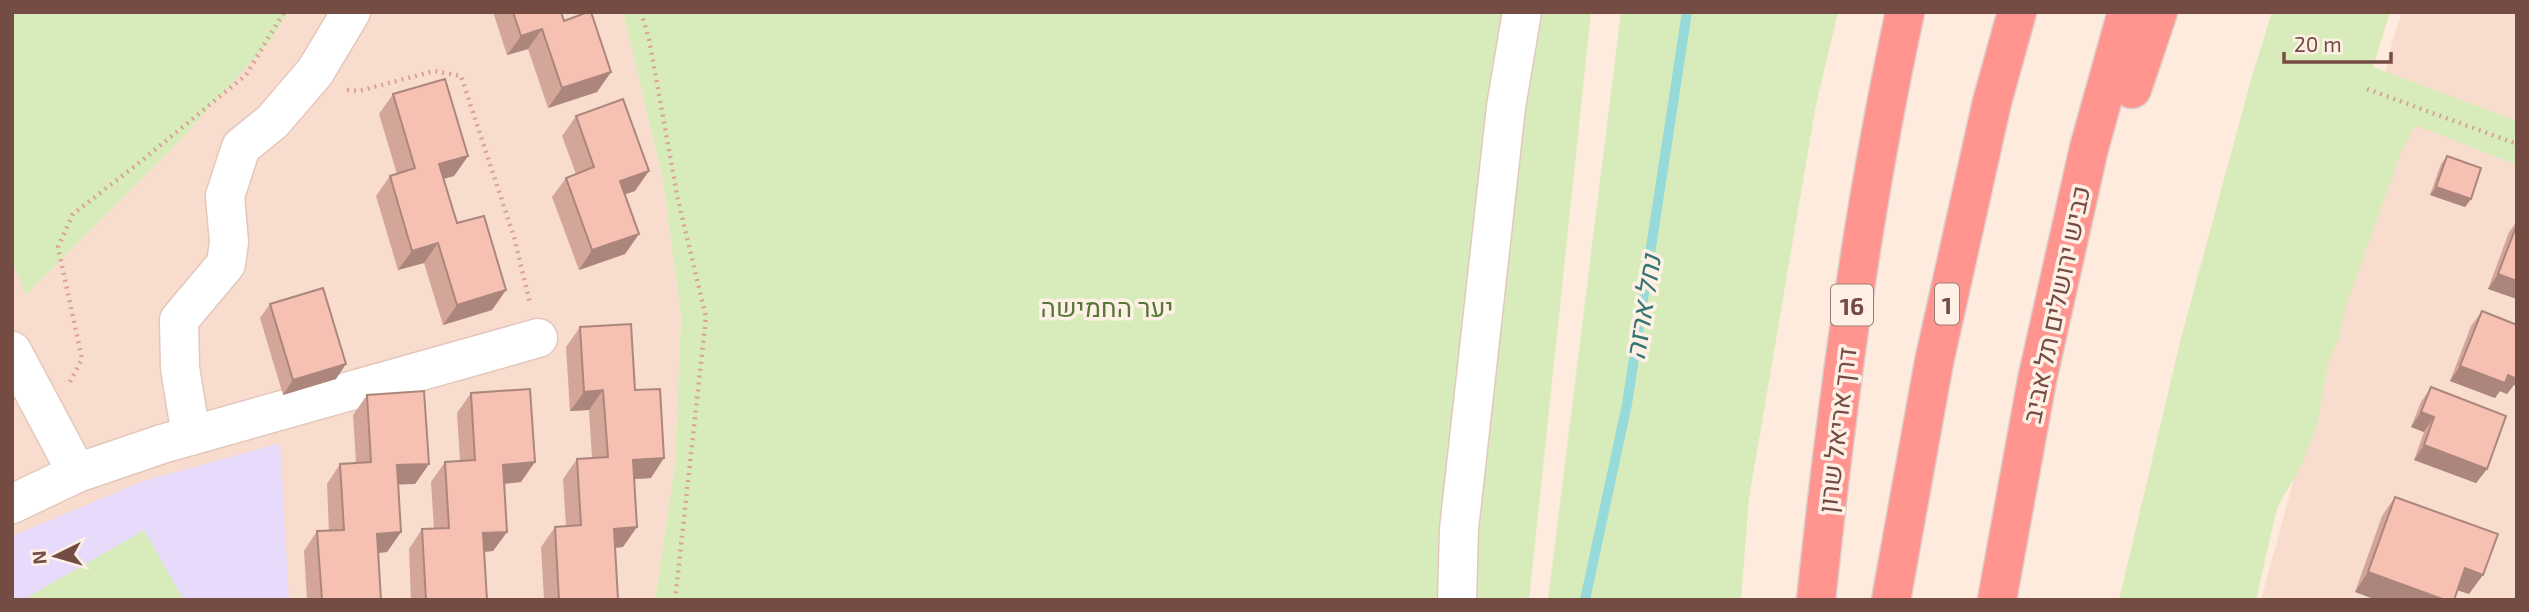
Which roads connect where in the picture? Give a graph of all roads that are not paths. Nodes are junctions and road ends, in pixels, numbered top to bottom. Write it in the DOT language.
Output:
graph roads {
  1 [pos="351,12"];
  2 [pos="1522,12"];
  3 [pos="1905,12"];
  4 [pos="2017,12"];
  5 [pos="2127,12"];
  6 [pos="2158,12"];
  7 [pos="538,338"];
  8 [pos="12,351"];
  9 [pos="191,436"];
  10 [pos="77,473"];
  11 [pos="15,496"];
  12 [pos="2014,506"];
  13 [pos="1457,600"];
  14 [pos="1816,600"];
  15 [pos="1891,600"];
  16 [pos="1997,600"];
  1 -- 9 [label="street"];
  2 -- 13 [label="street"];
  3 -- 14 [label="highway, דרך אריאל שרון / 16"];
  4 -- 15 [label="highway, 1"];
  5 -- 12 [label="highway, כביש ירושלים תל אביב"];
  6 -- 12 [label="highway"];
  7 -- 9 [label="street"];
  8 -- 10 [label="street"];
  9 -- 10 [label="street"];
  10 -- 11 [label="street"];
  12 -- 16 [label="highway, כביש ירושלים תל אביב"];
}
